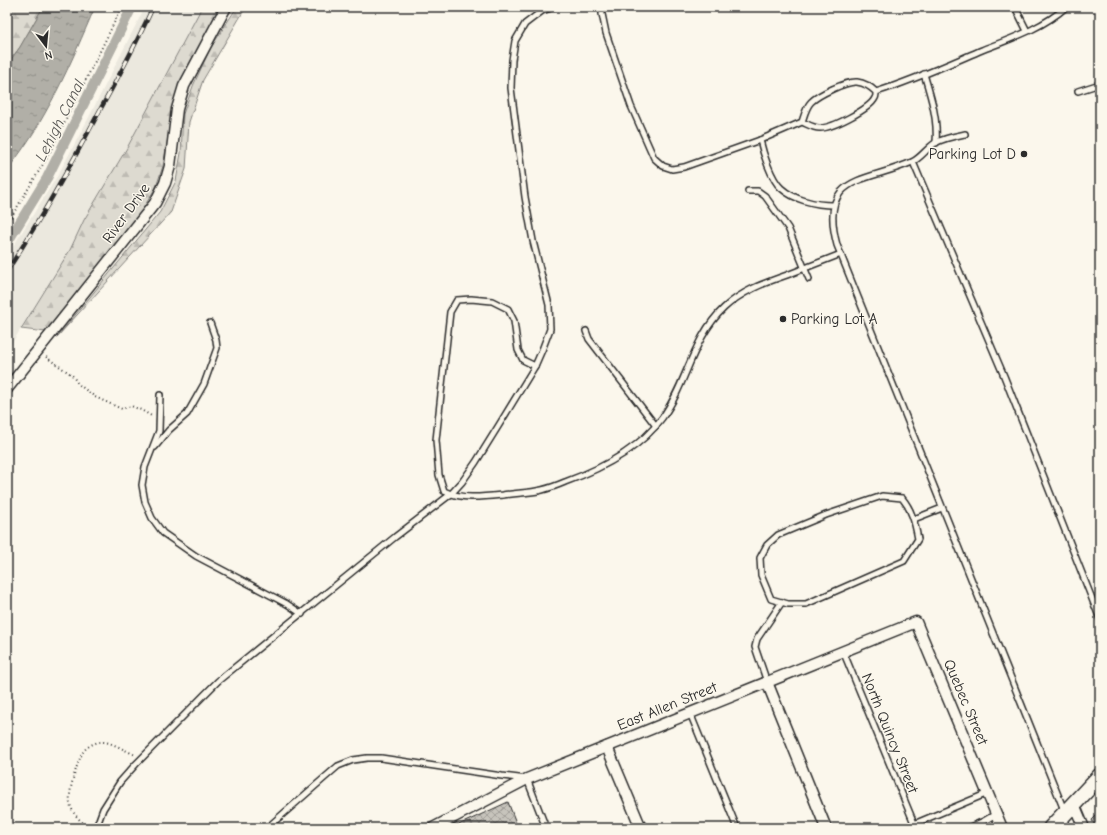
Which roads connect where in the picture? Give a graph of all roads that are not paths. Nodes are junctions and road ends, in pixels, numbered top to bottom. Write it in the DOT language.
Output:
graph roads {
  1 [pos="226,7"];
  2 [pos="554,7"];
  3 [pos="602,7"];
  4 [pos="1015,7"];
  5 [pos="1066,7"];
  6 [pos="1027,31"];
  7 [pos="924,74"];
  8 [pos="1100,84"];
  9 [pos="1078,91"];
  10 [pos="876,92"];
  11 [pos="802,122"];
  12 [pos="965,134"];
  13 [pos="760,140"];
  14 [pos="936,143"];
  15 [pos="913,162"];
  16 [pos="748,191"];
  17 [pos="833,205"];
  18 [pos="841,254"];
  19 [pos="805,268"];
  20 [pos="809,279"];
  21 [pos="210,323"];
  22 [pos="586,331"];
  23 [pos="535,366"];
  24 [pos="7,389"];
  25 [pos="160,395"];
  26 [pos="656,426"];
  27 [pos="153,449"];
  28 [pos="451,494"];
  29 [pos="942,508"];
  30 [pos="914,519"];
  31 [pos="782,602"];
  32 [pos="302,614"];
  33 [pos="1100,619"];
  34 [pos="916,622"];
  35 [pos="844,651"];
  36 [pos="767,682"];
  37 [pos="690,713"];
  38 [pos="607,747"];
  39 [pos="1100,776"];
  40 [pos="527,779"];
  41 [pos="988,793"];
  42 [pos="1069,808"];
  43 [pos="996,814"];
  44 [pos="915,826"];
  45 [pos="96,828"];
  46 [pos="266,828"];
  47 [pos="433,828"];
  48 [pos="546,828"];
  49 [pos="641,828"];
  50 [pos="737,828"];
  51 [pos="826,828"];
  52 [pos="968,828"];
  53 [pos="1002,828"];
  54 [pos="1051,828"];
  55 [pos="1084,828"];
  1 -- 24 [label="street, River Drive"];
  2 -- 23 [label="lane"];
  3 -- 13 [label="lane"];
  4 -- 6 [label="lane"];
  5 -- 6 [label="lane"];
  6 -- 7 [label="lane"];
  7 -- 10 [label="lane"];
  7 -- 14 [label="lane"];
  8 -- 9 [label="lane"];
  10 -- 11 [label="lane"];
  10 -- 11 [label="lane"];
  11 -- 13 [label="lane"];
  12 -- 14 [label="lane"];
  13 -- 17 [label="lane"];
  14 -- 15 [label="lane"];
  15 -- 17 [label="lane"];
  15 -- 33 [label="lane"];
  16 -- 19 [label="lane"];
  17 -- 18 [label="lane"];
  18 -- 19 [label="lane"];
  18 -- 29 [label="lane"];
  19 -- 20 [label="lane"];
  19 -- 26 [label="lane"];
  21 -- 27 [label="lane"];
  22 -- 26 [label="lane"];
  23 -- 28 [label="lane"];
  23 -- 28 [label="lane"];
  25 -- 27 [label="lane"];
  26 -- 28 [label="lane"];
  27 -- 32 [label="lane"];
  28 -- 32 [label="lane"];
  29 -- 30 [label="lane"];
  29 -- 42 [label="lane"];
  30 -- 31 [label="lane"];
  30 -- 31 [label="lane"];
  31 -- 36 [label="lane"];
  32 -- 45 [label="lane"];
  34 -- 35 [label="street, East Allen Street"];
  34 -- 41 [label="street, Quebec Street"];
  35 -- 36 [label="street, East Allen Street"];
  35 -- 44 [label="lane, North Quincy Street"];
  36 -- 37 [label="street, East Allen Street"];
  36 -- 51 [label="street"];
  37 -- 38 [label="street, East Allen Street"];
  37 -- 50 [label="lane"];
  38 -- 40 [label="street, East Allen Street"];
  38 -- 49 [label="street"];
  39 -- 42 [label="main road"];
  40 -- 46 [label="lane"];
  40 -- 47 [label="street, East Allen Street"];
  40 -- 48 [label="lane"];
  41 -- 43 [label="street, Quebec Street"];
  41 -- 44 [label="lane"];
  42 -- 54 [label="main road"];
  42 -- 55 [label="street"];
  43 -- 52 [label="lane"];
  43 -- 53 [label="street, Quebec Street"];
}
